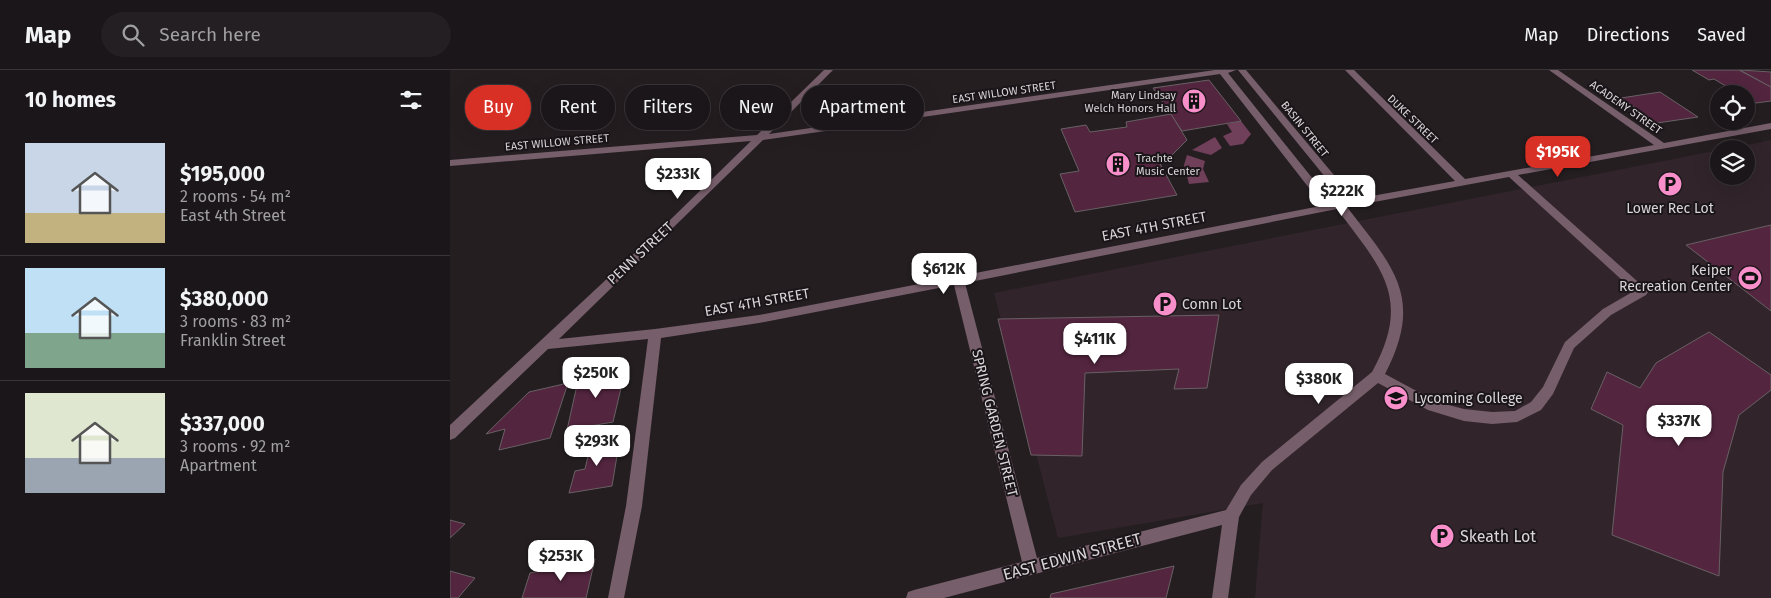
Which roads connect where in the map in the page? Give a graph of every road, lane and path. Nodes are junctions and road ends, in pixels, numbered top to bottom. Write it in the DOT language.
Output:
graph roads {
  1 [pos="828,70"];
  2 [pos="1225,70"];
  3 [pos="1242,70"];
  4 [pos="1349,70"];
  5 [pos="1553,70"];
  6 [pos="1771,126"];
  7 [pos="759,138"];
  8 [pos="1662,146"];
  9 [pos="450,163"];
  10 [pos="1511,174"];
  11 [pos="1463,182"];
  12 [pos="1340,205"];
  13 [pos="958,279"];
  14 [pos="655,334"];
  15 [pos="542,345"];
  16 [pos="1377,376"];
  17 [pos="450,434"];
  18 [pos="1231,516"];
  19 [pos="1031,566"];
  20 [pos="616,598"];
  21 [pos="914,598"];
  22 [pos="1220,598"];
  1 -- 7 [label="street, PENN STREET"];
  2 -- 7 [label="street, EAST WILLOW STREET"];
  2 -- 12 [label="street"];
  3 -- 12 [label="street, BASIN STREET"];
  4 -- 11 [label="street, DUKE STREET"];
  5 -- 8 [label="street, ACADEMY STREET"];
  6 -- 8 [label="street, EAST 4TH STREET"];
  7 -- 9 [label="street, EAST WILLOW STREET"];
  7 -- 15 [label="street, PENN STREET"];
  8 -- 10 [label="street, EAST 4TH STREET"];
  10 -- 11 [label="street, EAST 4TH STREET"];
  10 -- 16 [label="street"];
  11 -- 12 [label="street, EAST 4TH STREET"];
  12 -- 13 [label="street, EAST 4TH STREET"];
  12 -- 16 [label="street"];
  13 -- 14 [label="street, EAST 4TH STREET"];
  13 -- 19 [label="street, SPRING GARDEN STREET"];
  14 -- 15 [label="street, EAST 4TH STREET"];
  14 -- 20 [label="street"];
  15 -- 17 [label="street, PENN STREET"];
  16 -- 18 [label="street"];
  18 -- 19 [label="street, EAST EDWIN STREET"];
  18 -- 22 [label="street"];
  19 -- 21 [label="street, EAST EDWIN STREET"];
}
